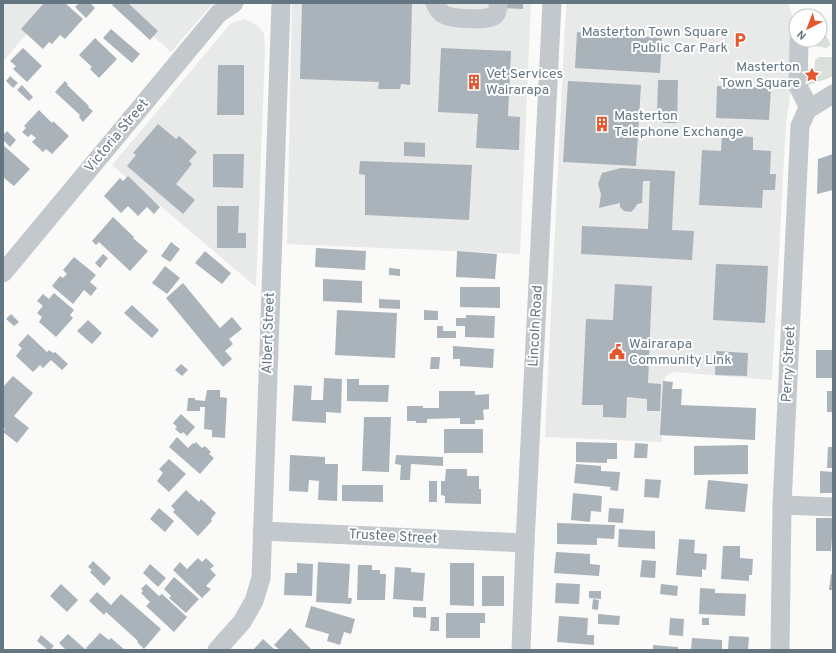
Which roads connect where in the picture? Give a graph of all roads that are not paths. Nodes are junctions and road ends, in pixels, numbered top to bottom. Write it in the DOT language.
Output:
graph roads {
  1 [pos="234,3"];
  2 [pos="281,3"];
  3 [pos="435,3"];
  4 [pos="498,3"];
  5 [pos="552,3"];
  6 [pos="799,48"];
  7 [pos="833,94"];
  8 [pos="809,108"];
  9 [pos="3,273"];
  10 [pos="782,504"];
  11 [pos="833,507"];
  12 [pos="262,531"];
  13 [pos="525,543"];
  14 [pos="217,650"];
  15 [pos="521,650"];
  16 [pos="780,650"];
  1 -- 9 [label="street, Victoria Street"];
  2 -- 12 [label="street, Albert Street"];
  3 -- 4 [label="street"];
  5 -- 13 [label="street, Lincoln Road"];
  6 -- 8 [label="street"];
  7 -- 8 [label="street"];
  8 -- 10 [label="street, Perry Street"];
  10 -- 11 [label="street"];
  10 -- 16 [label="street, Perry Street"];
  12 -- 13 [label="street, Trustee Street"];
  12 -- 14 [label="street, Albert Street"];
  13 -- 15 [label="street, Lincoln Road"];
}
